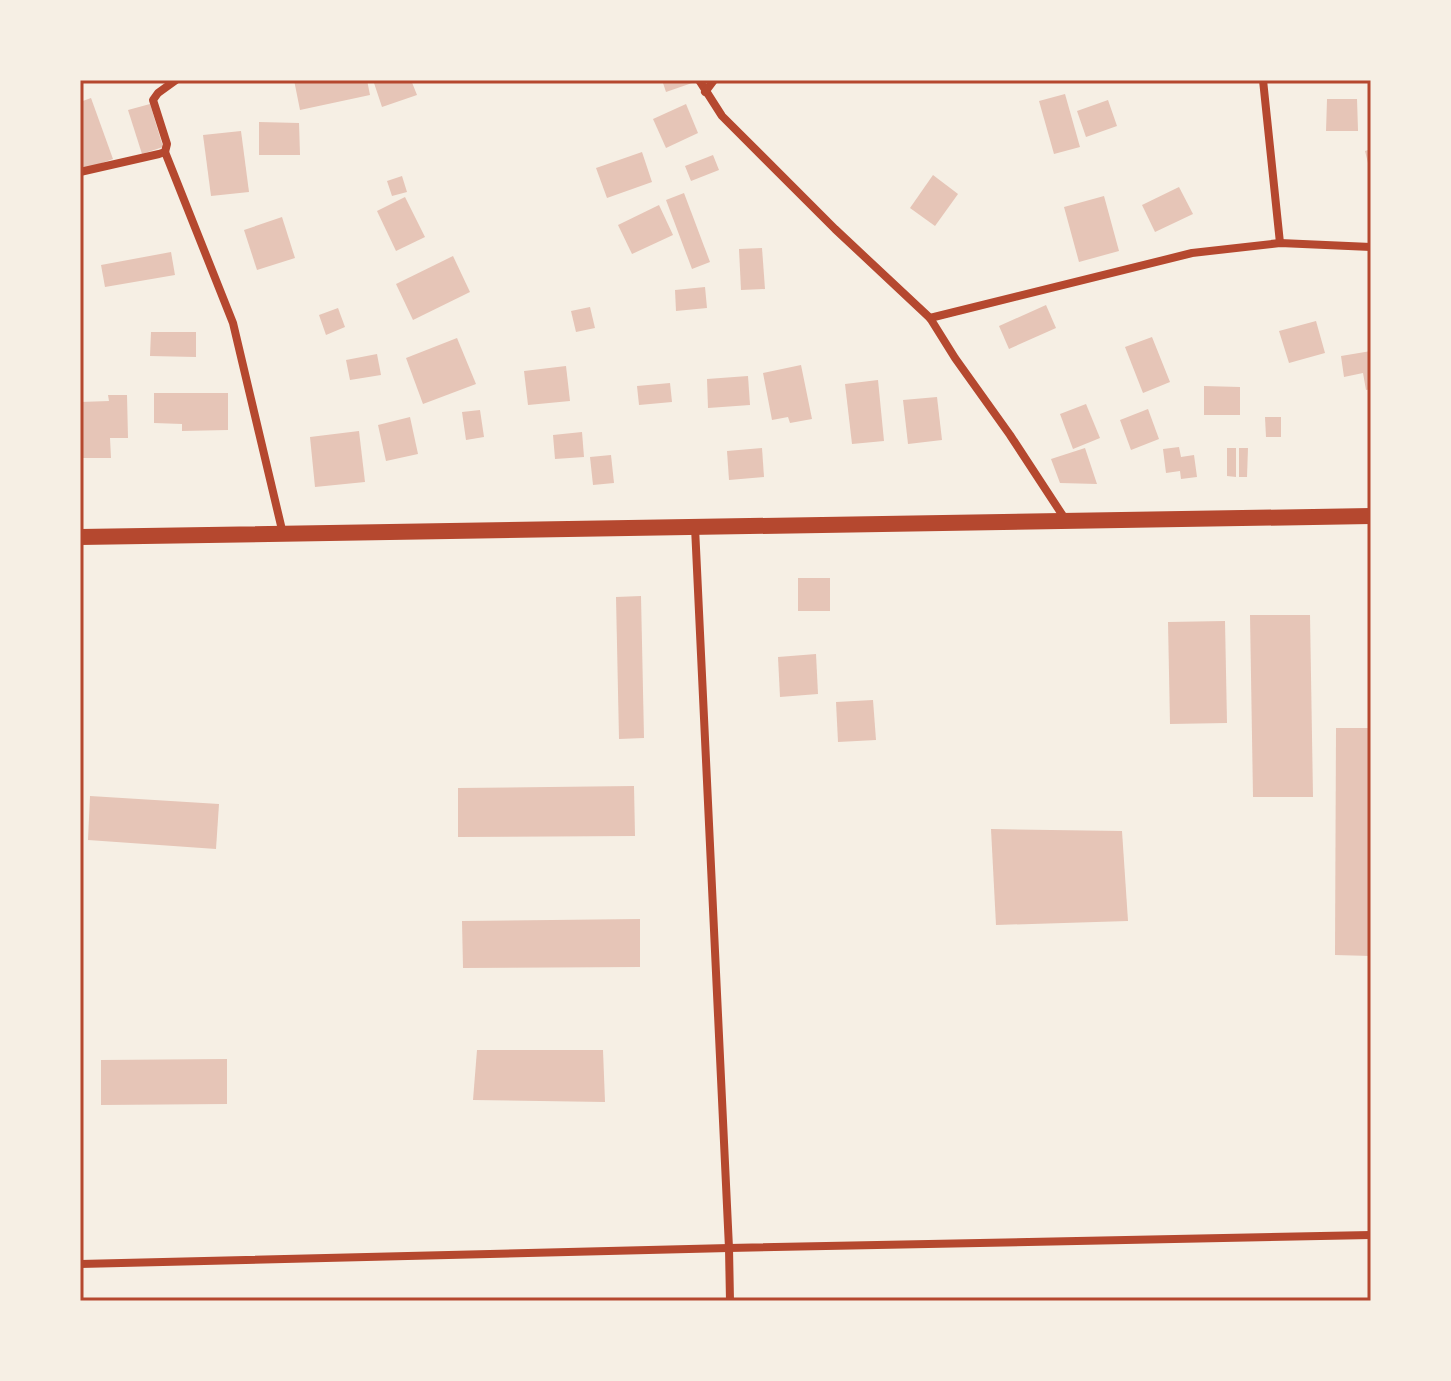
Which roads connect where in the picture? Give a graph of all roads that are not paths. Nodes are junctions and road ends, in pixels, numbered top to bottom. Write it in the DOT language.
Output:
graph roads {
  1 [pos="176,80"];
  2 [pos="699,80"];
  3 [pos="714,80"];
  4 [pos="1263,80"];
  5 [pos="705,92"];
  6 [pos="165,152"];
  7 [pos="80,172"];
  8 [pos="1280,243"];
  9 [pos="1371,247"];
  10 [pos="930,318"];
  11 [pos="1371,516"];
  12 [pos="1067,522"];
  13 [pos="695,527"];
  14 [pos="283,534"];
  15 [pos="80,537"];
  16 [pos="1371,1235"];
  17 [pos="729,1248"];
  18 [pos="80,1264"];
  19 [pos="730,1301"];
  1 -- 6 [label="street"];
  2 -- 5 [label="street"];
  3 -- 5 [label="street"];
  4 -- 8 [label="street"];
  5 -- 10 [label="street"];
  6 -- 7 [label="street"];
  6 -- 14 [label="street"];
  8 -- 9 [label="street"];
  8 -- 10 [label="street"];
  10 -- 12 [label="street"];
  11 -- 12 [label="main road"];
  12 -- 13 [label="main road"];
  13 -- 14 [label="main road"];
  13 -- 17 [label="street"];
  14 -- 15 [label="main road"];
  16 -- 17 [label="street"];
  17 -- 18 [label="street"];
  17 -- 19 [label="street"];
}
